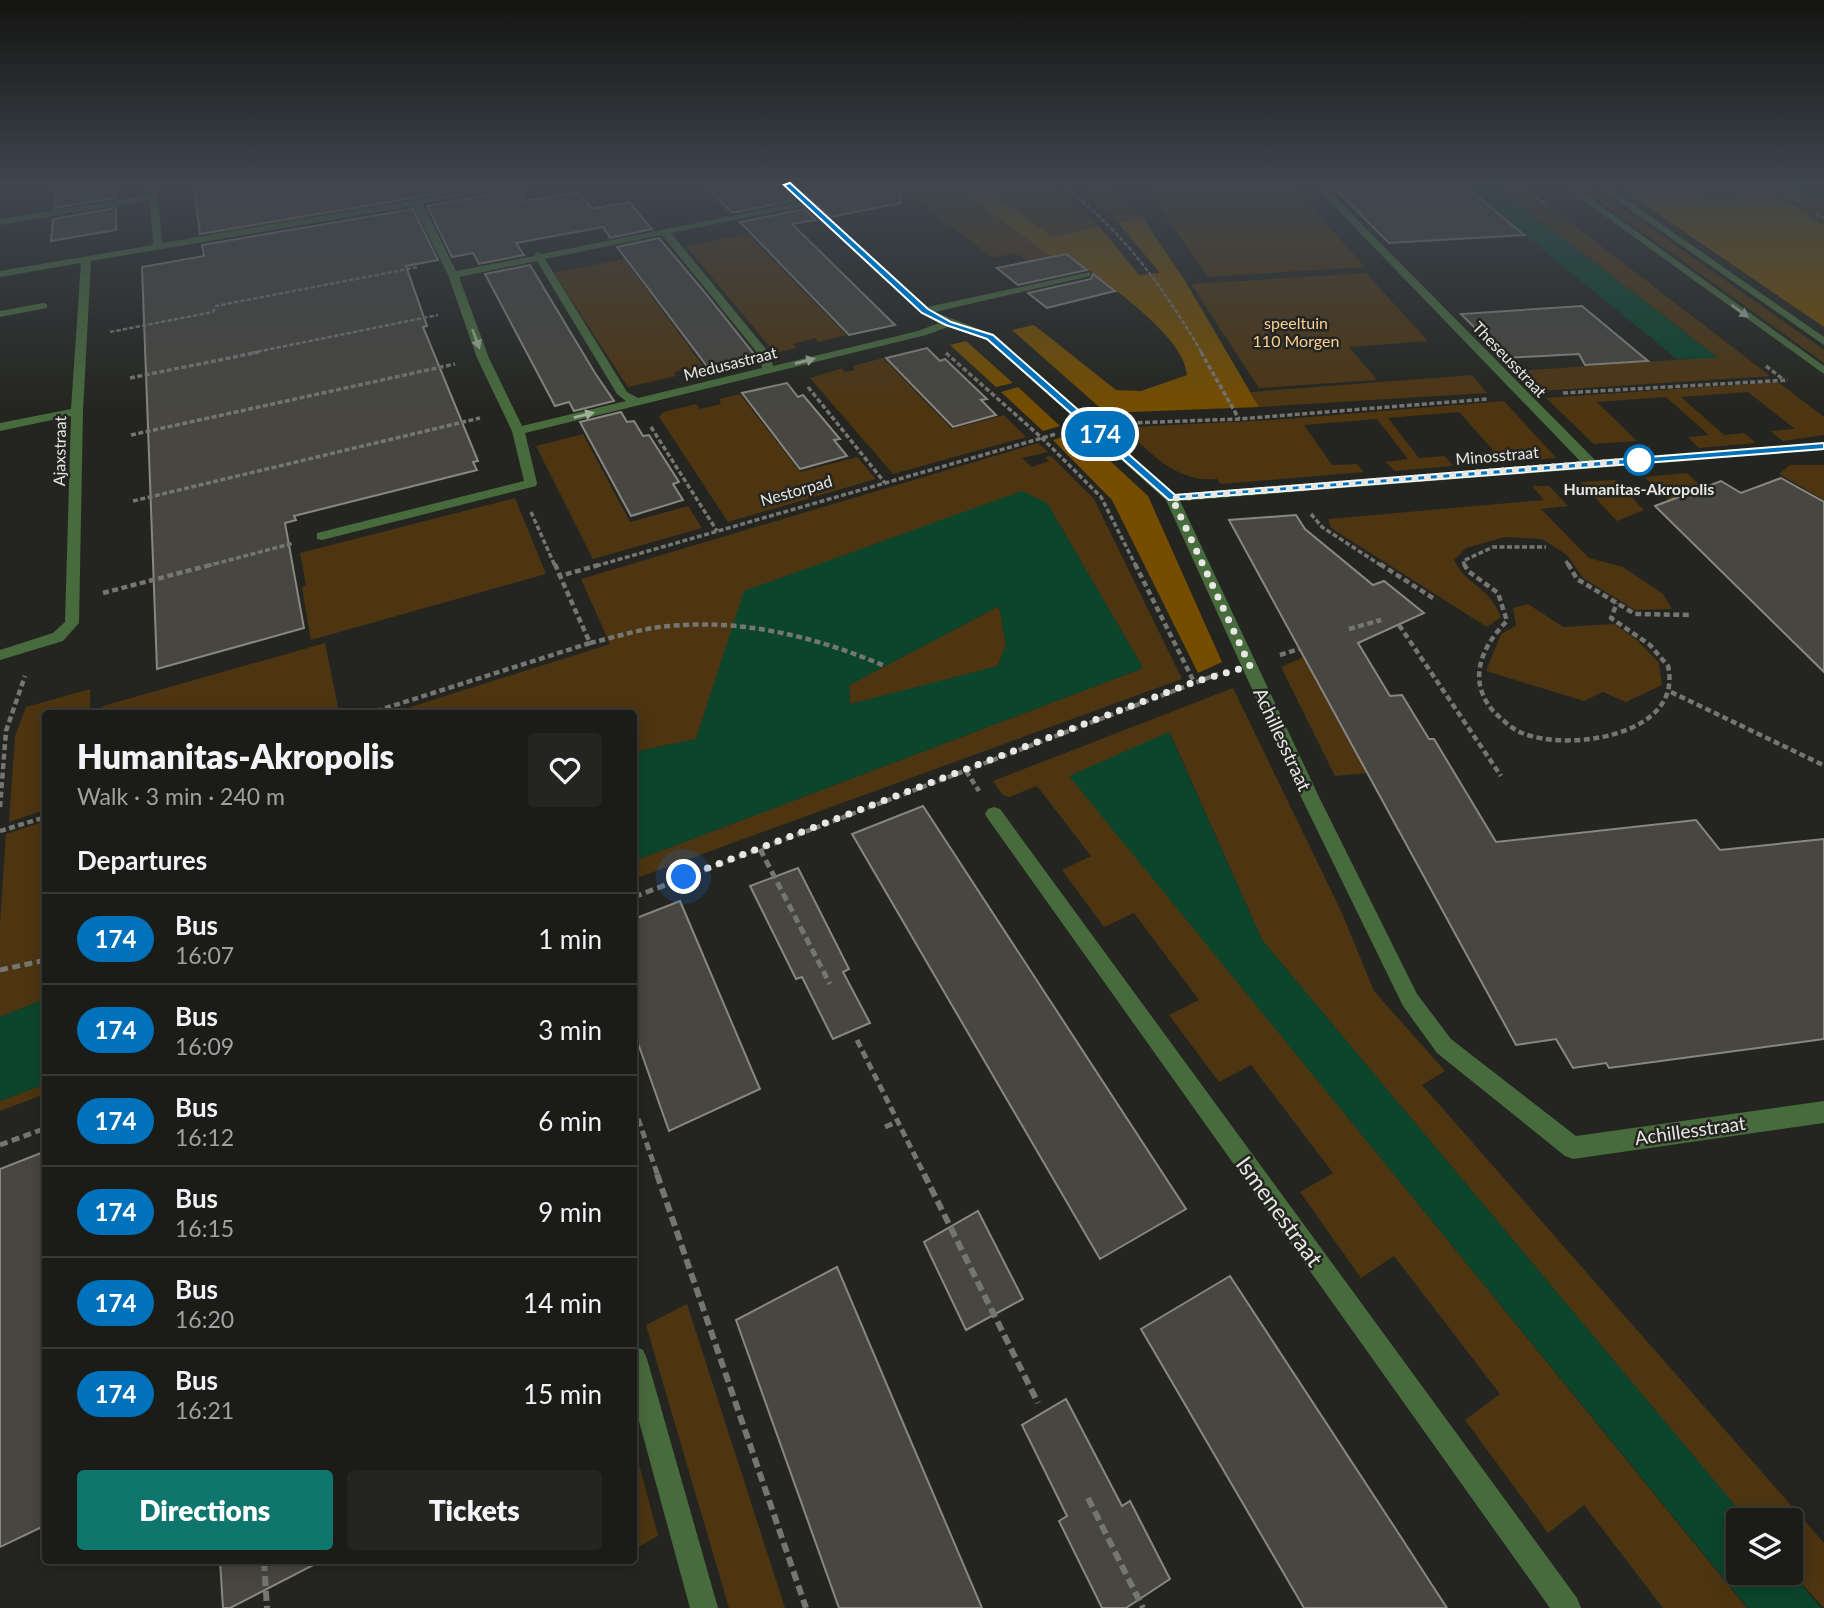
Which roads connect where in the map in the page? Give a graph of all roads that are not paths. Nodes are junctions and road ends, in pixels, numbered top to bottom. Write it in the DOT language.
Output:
graph roads {
  1 [pos="86,260"];
  2 [pos="446,260"];
  3 [pos="517,260"];
  4 [pos="541,260"];
  5 [pos="688,260"];
  6 [pos="869,260"];
  7 [pos="1392,260"];
  8 [pos="1670,260"];
  9 [pos="1707,260"];
  10 [pos="0,274"];
  11 [pos="1086,274"];
  12 [pos="453,275"];
  13 [pos="43,306"];
  14 [pos="925,311"];
  15 [pos="0,314"];
  16 [pos="948,323"];
  17 [pos="1824,342"];
  18 [pos="768,370"];
  19 [pos="1824,372"];
  20 [pos="636,402"];
  21 [pos="77,411"];
  22 [pos="0,428"];
  23 [pos="517,431"];
  24 [pos="1824,446"];
  25 [pos="1592,465"];
  26 [pos="1172,498"];
  27 [pos="322,536"];
  28 [pos="0,655"];
  29 [pos="994,814"];
  30 [pos="1824,1112"];
  31 [pos="637,1370"];
  32 [pos="704,1608"];
  33 [pos="1567,1608"];
  1 -- 10 [label="street"];
  1 -- 21 [label="street, Ajaxstraat"];
  2 -- 12 [label="street"];
  3 -- 12 [label="street"];
  4 -- 20 [label="street"];
  5 -- 18 [label="street"];
  6 -- 14 [label="street, Achillesstraat"];
  7 -- 25 [label="street, Theseusstraat"];
  8 -- 19 [label="street, one-way"];
  9 -- 17 [label="street"];
  11 -- 14 [label="street"];
  12 -- 23 [label="street, one-way"];
  13 -- 15 [label="street"];
  14 -- 16 [label="street, Achillesstraat"];
  18 -- 16 [label="street, Medusastraat, one-way"];
  16 -- 26 [label="street, Achillesstraat"];
  18 -- 20 [label="street, Medusastraat"];
  23 -- 20 [label="street, Medusastraat, one-way"];
  21 -- 22 [label="street"];
  21 -- 28 [label="street, Ajaxstraat"];
  23 -- 27 [label="street"];
  24 -- 25 [label="street, Minosstraat"];
  25 -- 26 [label="street, Minosstraat"];
  26 -- 30 [label="street, Achillesstraat"];
  29 -- 33 [label="street, Ismenestraat"];
  31 -- 32 [label="street"];
}
